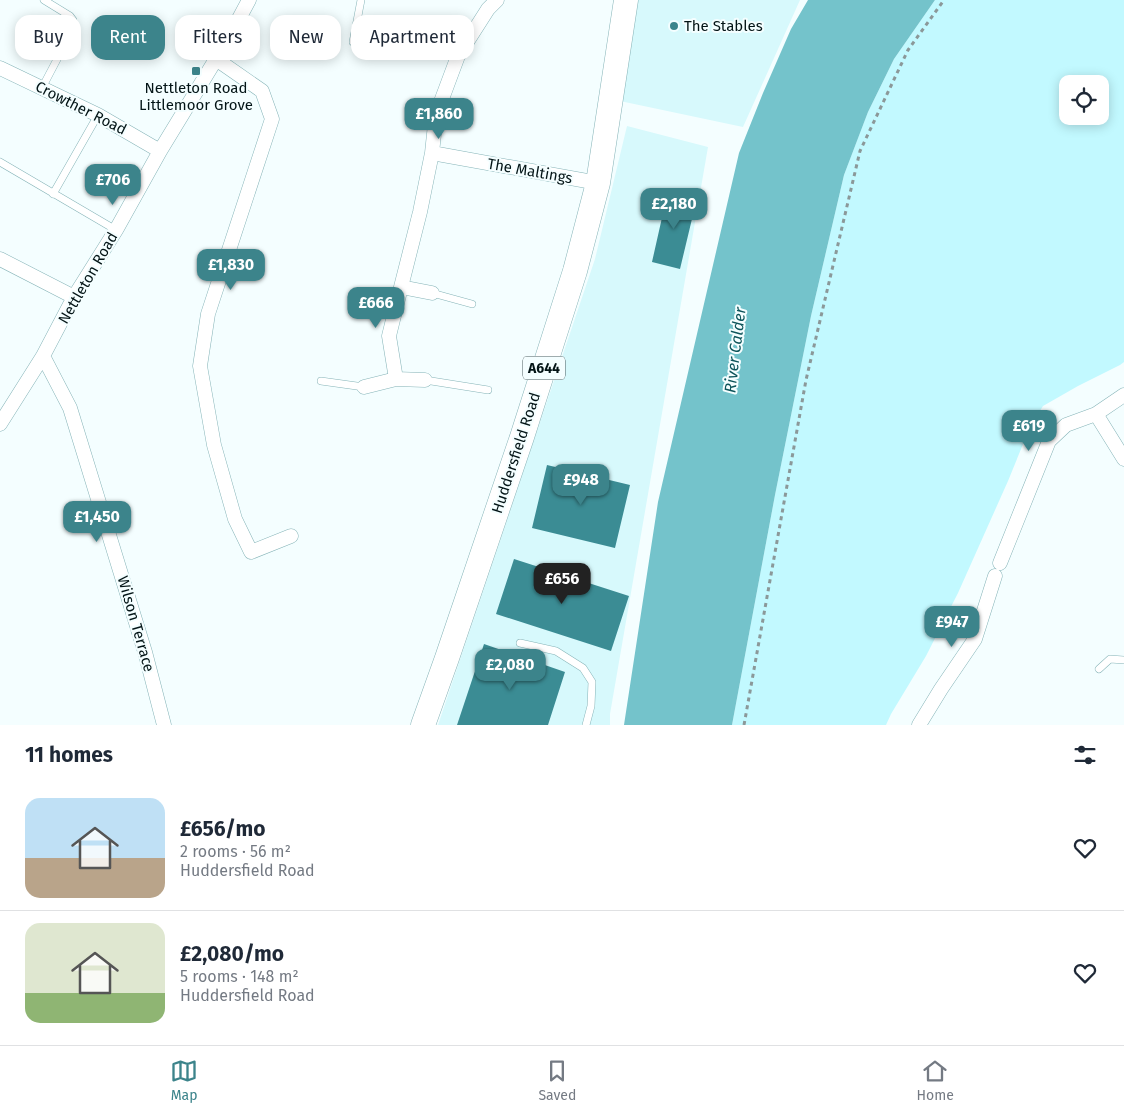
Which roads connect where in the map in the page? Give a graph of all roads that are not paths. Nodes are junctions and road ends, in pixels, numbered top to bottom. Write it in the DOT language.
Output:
graph roads {
  1 [pos="44,0"];
  2 [pos="249,0"];
  3 [pos="361,0"];
  4 [pos="497,0"];
  5 [pos="626,0"];
  6 [pos="241,15"];
  7 [pos="358,15"];
  8 [pos="215,60"];
  9 [pos="217,60"];
  10 [pos="0,68"];
  11 [pos="42,88"];
  12 [pos="98,115"];
  13 [pos="160,151"];
  14 [pos="432,153"];
  15 [pos="0,162"];
  16 [pos="598,183"];
  17 [pos="53,194"];
  18 [pos="116,230"];
  19 [pos="0,259"];
  20 [pos="401,287"];
  21 [pos="432,293"];
  22 [pos="74,297"];
  23 [pos="472,304"];
  24 [pos="43,356"];
  25 [pos="396,379"];
  26 [pos="425,380"];
  27 [pos="321,381"];
  28 [pos="364,388"];
  29 [pos="488,390"];
  30 [pos="1124,395"];
  31 [pos="1096,414"];
  32 [pos="0,424"];
  33 [pos="1124,459"];
  34 [pos="291,536"];
  35 [pos="520,642"];
  36 [pos="1124,660"];
  37 [pos="1099,669"];
  38 [pos="164,725"];
  39 [pos="423,725"];
  40 [pos="586,725"];
  41 [pos="920,725"];
  1 -- 11 [label="lane"];
  2 -- 6 [label="street, Nettleton Road"];
  3 -- 7 [label="lane"];
  4 -- 14 [label="street"];
  5 -- 16 [label="highway, Huddersfield Road / A644"];
  8 -- 13 [label="street, Nettleton Road"];
  9 -- 34 [label="street"];
  10 -- 11 [label="street, Crowther Road"];
  11 -- 12 [label="street, Crowther Road"];
  12 -- 13 [label="street, Crowther Road"];
  12 -- 17 [label="lane"];
  13 -- 18 [label="street, Nettleton Road"];
  14 -- 16 [label="street, The Maltings"];
  14 -- 20 [label="street"];
  15 -- 17 [label="lane"];
  16 -- 39 [label="highway, Huddersfield Road / A644"];
  17 -- 18 [label="lane"];
  18 -- 22 [label="street, Nettleton Road"];
  19 -- 22 [label="street"];
  20 -- 21 [label="street"];
  20 -- 25 [label="street"];
  21 -- 23 [label="lane"];
  22 -- 24 [label="street, Nettleton Road"];
  24 -- 32 [label="street, Nettleton Road"];
  24 -- 38 [label="street, Wilson Terrace"];
  25 -- 26 [label="street"];
  25 -- 28 [label="street"];
  26 -- 29 [label="lane"];
  27 -- 28 [label="lane"];
  30 -- 31 [label="street"];
  31 -- 33 [label="street"];
  31 -- 41 [label="street"];
  35 -- 40 [label="lane"];
  36 -- 37 [label="lane"];
}
